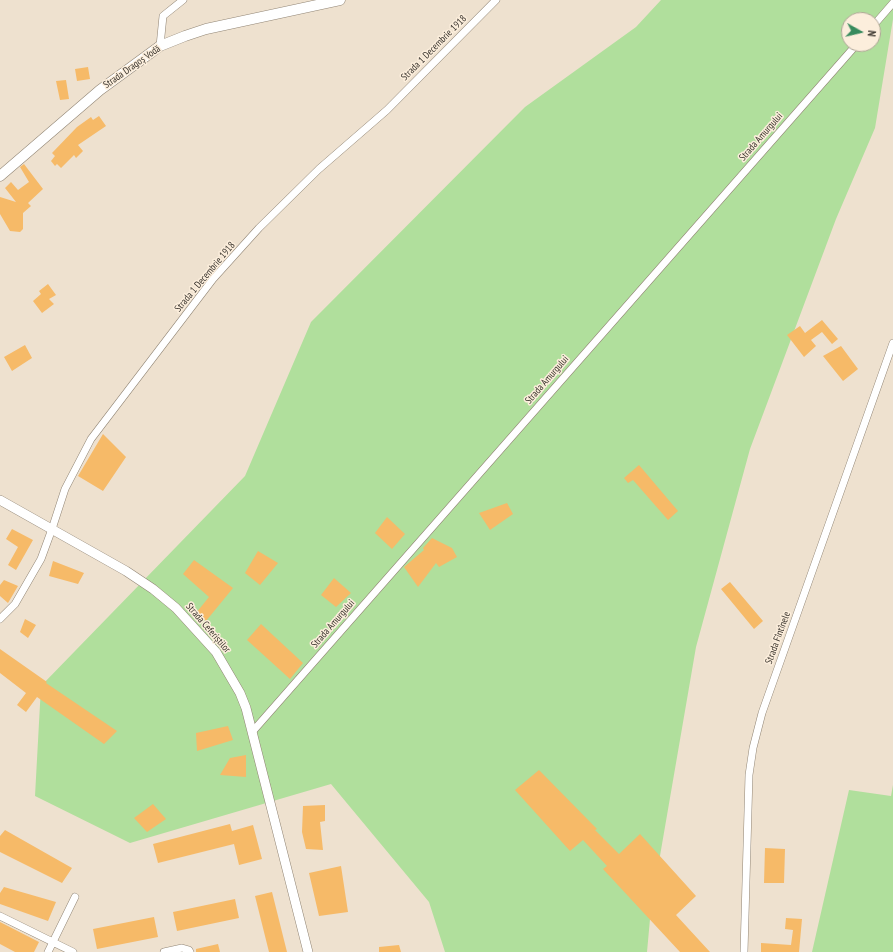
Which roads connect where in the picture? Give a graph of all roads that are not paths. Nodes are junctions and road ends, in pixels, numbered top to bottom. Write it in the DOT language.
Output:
graph roads {
  1 [pos="183,0"];
  2 [pos="340,0"];
  3 [pos="496,0"];
  4 [pos="893,3"];
  5 [pos="881,17"];
  6 [pos="160,46"];
  7 [pos="850,52"];
  8 [pos="0,176"];
  9 [pos="893,343"];
  10 [pos="0,500"];
  11 [pos="52,529"];
  12 [pos="0,619"];
  13 [pos="253,731"];
  14 [pos="75,897"];
  15 [pos="0,916"];
  16 [pos="53,942"];
  17 [pos="48,952"];
  18 [pos="73,952"];
  19 [pos="164,952"];
  20 [pos="190,952"];
  21 [pos="308,952"];
  22 [pos="744,952"];
  1 -- 6 [label="street"];
  2 -- 6 [label="main road, Strada Dragoș Vodă"];
  3 -- 11 [label="street, Strada 1 Decembrie 1918"];
  4 -- 5 [label="street"];
  6 -- 8 [label="main road, Strada Dragoș Vodă"];
  7 -- 13 [label="street, Strada Amurgului"];
  9 -- 22 [label="street, Strada Fîntînele"];
  10 -- 11 [label="street, Strada Ceferiștilor"];
  11 -- 12 [label="street, Strada 1 Decembrie 1918"];
  11 -- 13 [label="street, Strada Ceferiștilor"];
  13 -- 21 [label="street, Strada Ceferiștilor"];
  14 -- 16 [label="street"];
  15 -- 16 [label="street"];
  16 -- 17 [label="street"];
  16 -- 18 [label="street"];
  19 -- 20 [label="street"];
}
